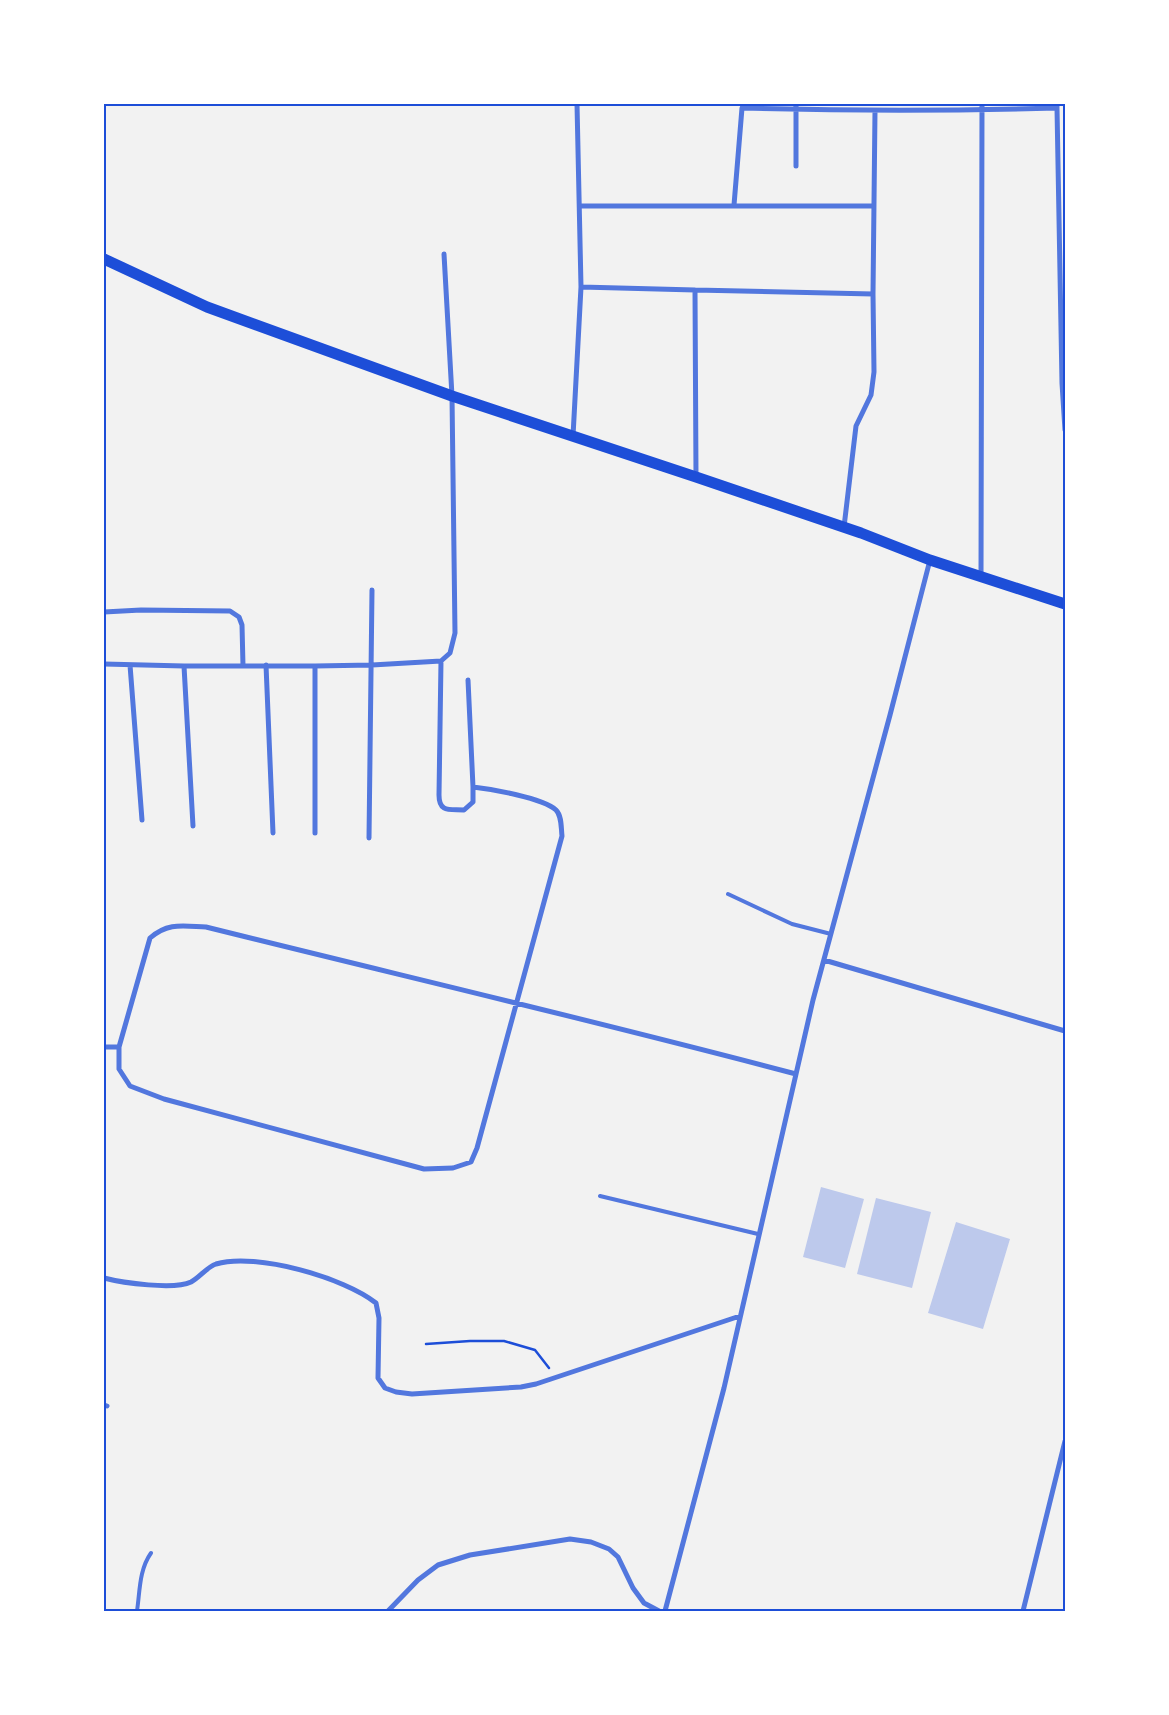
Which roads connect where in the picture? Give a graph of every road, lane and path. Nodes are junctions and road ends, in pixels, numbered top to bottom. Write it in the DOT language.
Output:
graph roads {
  1 [pos="577,104"];
  2 [pos="905,104"];
  3 [pos="982,104"];
  4 [pos="742,106"];
  5 [pos="1057,106"];
  6 [pos="796,107"];
  7 [pos="905,110"];
  8 [pos="875,111"];
  9 [pos="982,111"];
  10 [pos="796,166"];
  11 [pos="734,205"];
  12 [pos="580,206"];
  13 [pos="873,206"];
  14 [pos="444,254"];
  15 [pos="104,259"];
  16 [pos="581,287"];
  17 [pos="695,290"];
  18 [pos="873,294"];
  19 [pos="452,396"];
  20 [pos="1065,430"];
  21 [pos="573,436"];
  22 [pos="696,476"];
  23 [pos="844,527"];
  24 [pos="930,560"];
  25 [pos="981,576"];
  26 [pos="372,590"];
  27 [pos="1065,604"];
  28 [pos="104,612"];
  29 [pos="441,661"];
  30 [pos="104,664"];
  31 [pos="130,665"];
  32 [pos="266,665"];
  33 [pos="372,665"];
  34 [pos="184,666"];
  35 [pos="243,666"];
  36 [pos="315,666"];
  37 [pos="468,680"];
  38 [pos="473,788"];
  39 [pos="142,820"];
  40 [pos="193,826"];
  41 [pos="274,833"];
  42 [pos="315,833"];
  43 [pos="369,838"];
  44 [pos="728,894"];
  45 [pos="831,934"];
  46 [pos="824,960"];
  47 [pos="516,1004"];
  48 [pos="1065,1031"];
  49 [pos="119,1046"];
  50 [pos="104,1047"];
  51 [pos="796,1074"];
  52 [pos="600,1196"];
  53 [pos="758,1234"];
  54 [pos="104,1278"];
  55 [pos="740,1316"];
  56 [pos="426,1344"];
  57 [pos="556,1378"];
  58 [pos="1065,1441"];
  59 [pos="152,1553"];
  60 [pos="137,1611"];
  61 [pos="388,1611"];
  62 [pos="658,1611"];
  63 [pos="665,1611"];
  64 [pos="1023,1611"];
  1 -- 12 [label="street"];
  2 -- 7 [label="street"];
  3 -- 9 [label="street"];
  4 -- 6 [label="street"];
  4 -- 11 [label="street"];
  5 -- 9 [label="street"];
  5 -- 20 [label="street"];
  6 -- 8 [label="street"];
  6 -- 10 [label="street"];
  7 -- 8 [label="street"];
  7 -- 9 [label="street"];
  8 -- 13 [label="street"];
  9 -- 25 [label="street"];
  11 -- 12 [label="street"];
  11 -- 13 [label="street"];
  12 -- 16 [label="street"];
  13 -- 18 [label="street"];
  14 -- 19 [label="street"];
  15 -- 19 [label="main road"];
  16 -- 17 [label="street"];
  16 -- 21 [label="street"];
  17 -- 18 [label="street"];
  17 -- 22 [label="street"];
  18 -- 23 [label="street"];
  19 -- 21 [label="main road"];
  19 -- 29 [label="street"];
  21 -- 22 [label="main road"];
  22 -- 23 [label="main road"];
  23 -- 24 [label="main road"];
  24 -- 25 [label="main road"];
  24 -- 45 [label="street"];
  25 -- 27 [label="main road"];
  26 -- 33 [label="street"];
  28 -- 35 [label="street"];
  29 -- 33 [label="street"];
  29 -- 38 [label="street"];
  30 -- 31 [label="street"];
  31 -- 34 [label="street"];
  31 -- 39 [label="street"];
  32 -- 35 [label="street"];
  32 -- 36 [label="street"];
  32 -- 41 [label="street"];
  33 -- 36 [label="street"];
  33 -- 43 [label="street"];
  34 -- 35 [label="street"];
  34 -- 40 [label="street"];
  36 -- 42 [label="street"];
  37 -- 38 [label="street"];
  38 -- 47 [label="street"];
  44 -- 45 [label="lane"];
  45 -- 46 [label="street"];
  46 -- 48 [label="street"];
  46 -- 51 [label="street"];
  47 -- 49 [label="street"];
  47 -- 49 [label="street"];
  47 -- 51 [label="street"];
  49 -- 50 [label="street"];
  51 -- 53 [label="street"];
  52 -- 53 [label="lane"];
  53 -- 55 [label="street"];
  54 -- 57 [label="street"];
  55 -- 57 [label="street"];
  55 -- 63 [label="street"];
  56 -- 57 [label="path"];
  58 -- 64 [label="street"];
  59 -- 60 [label="lane"];
  61 -- 62 [label="street"];
}
